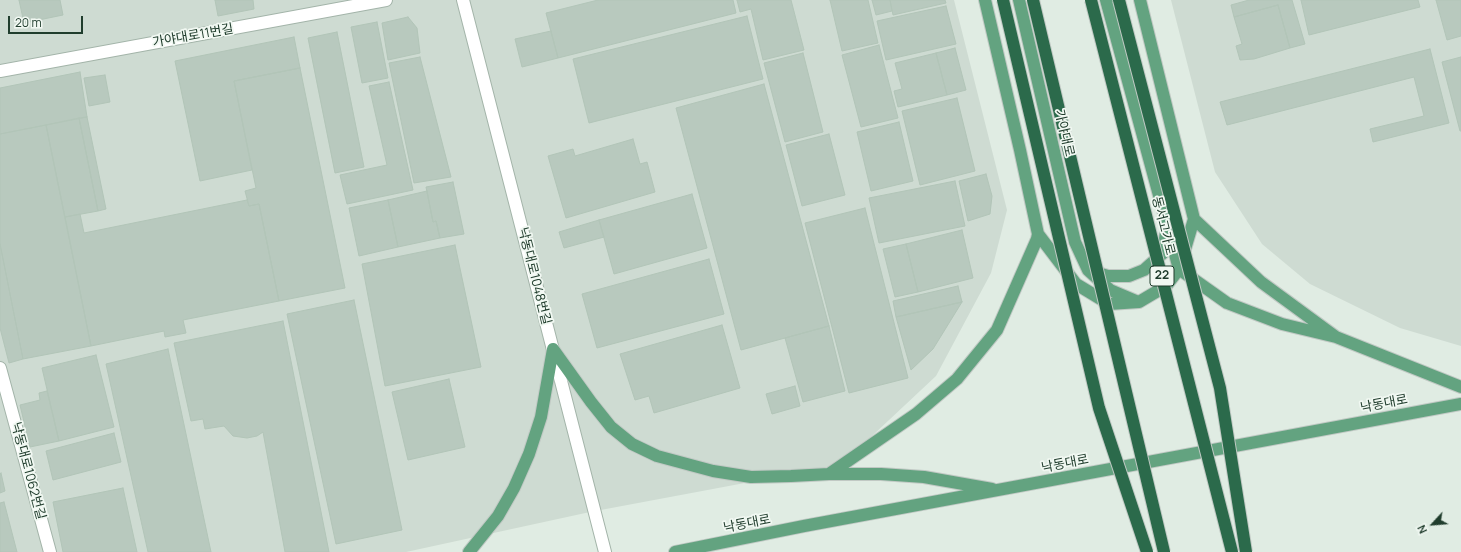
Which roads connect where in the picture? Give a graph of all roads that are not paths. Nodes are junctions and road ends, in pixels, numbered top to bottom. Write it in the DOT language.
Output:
graph roads {
  1 [pos="386,0"];
  2 [pos="463,0"];
  3 [pos="985,0"];
  4 [pos="1003,0"];
  5 [pos="1019,0"];
  6 [pos="1033,0"];
  7 [pos="1091,0"];
  8 [pos="1106,0"];
  9 [pos="1119,0"];
  10 [pos="1140,0"];
  11 [pos="0,71"];
  12 [pos="1194,219"];
  13 [pos="1167,226"];
  14 [pos="1038,234"];
  15 [pos="1178,269"];
  16 [pos="1088,270"];
  17 [pos="1139,302"];
  18 [pos="1336,337"];
  19 [pos="553,349"];
  20 [pos="0,368"];
  21 [pos="1461,387"];
  22 [pos="1461,404"];
  23 [pos="829,474"];
  24 [pos="999,490"];
  25 [pos="50,552"];
  26 [pos="469,552"];
  27 [pos="605,552"];
  28 [pos="675,552"];
  29 [pos="1147,552"];
  30 [pos="1164,552"];
  31 [pos="1232,552"];
  32 [pos="1246,552"];
  1 -- 11 [label="street, 가야대로11번길"];
  2 -- 19 [label="street, 낙동대로1048번길"];
  3 -- 14 [label="main road"];
  4 -- 29 [label="highway, bridge"];
  5 -- 16 [label="main road, 가야대로"];
  6 -- 30 [label="highway, bridge"];
  7 -- 31 [label="highway, 동서고가로 / 22, bridge"];
  8 -- 13 [label="main road"];
  9 -- 32 [label="highway, 22, bridge"];
  10 -- 12 [label="main road"];
  12 -- 15 [label="main road"];
  12 -- 18 [label="main road"];
  13 -- 15 [label="main road"];
  13 -- 16 [label="main road"];
  14 -- 17 [label="main road"];
  14 -- 23 [label="main road"];
  15 -- 17 [label="main road"];
  15 -- 18 [label="main road"];
  16 -- 17 [label="main road"];
  18 -- 21 [label="main road"];
  19 -- 23 [label="main road"];
  19 -- 26 [label="main road"];
  19 -- 27 [label="street, 낙동대로1048번길"];
  20 -- 25 [label="street, 낙동대로1062번길"];
  22 -- 24 [label="main road, 낙동대로"];
  23 -- 24 [label="main road"];
  24 -- 28 [label="main road, 낙동대로"];
}
